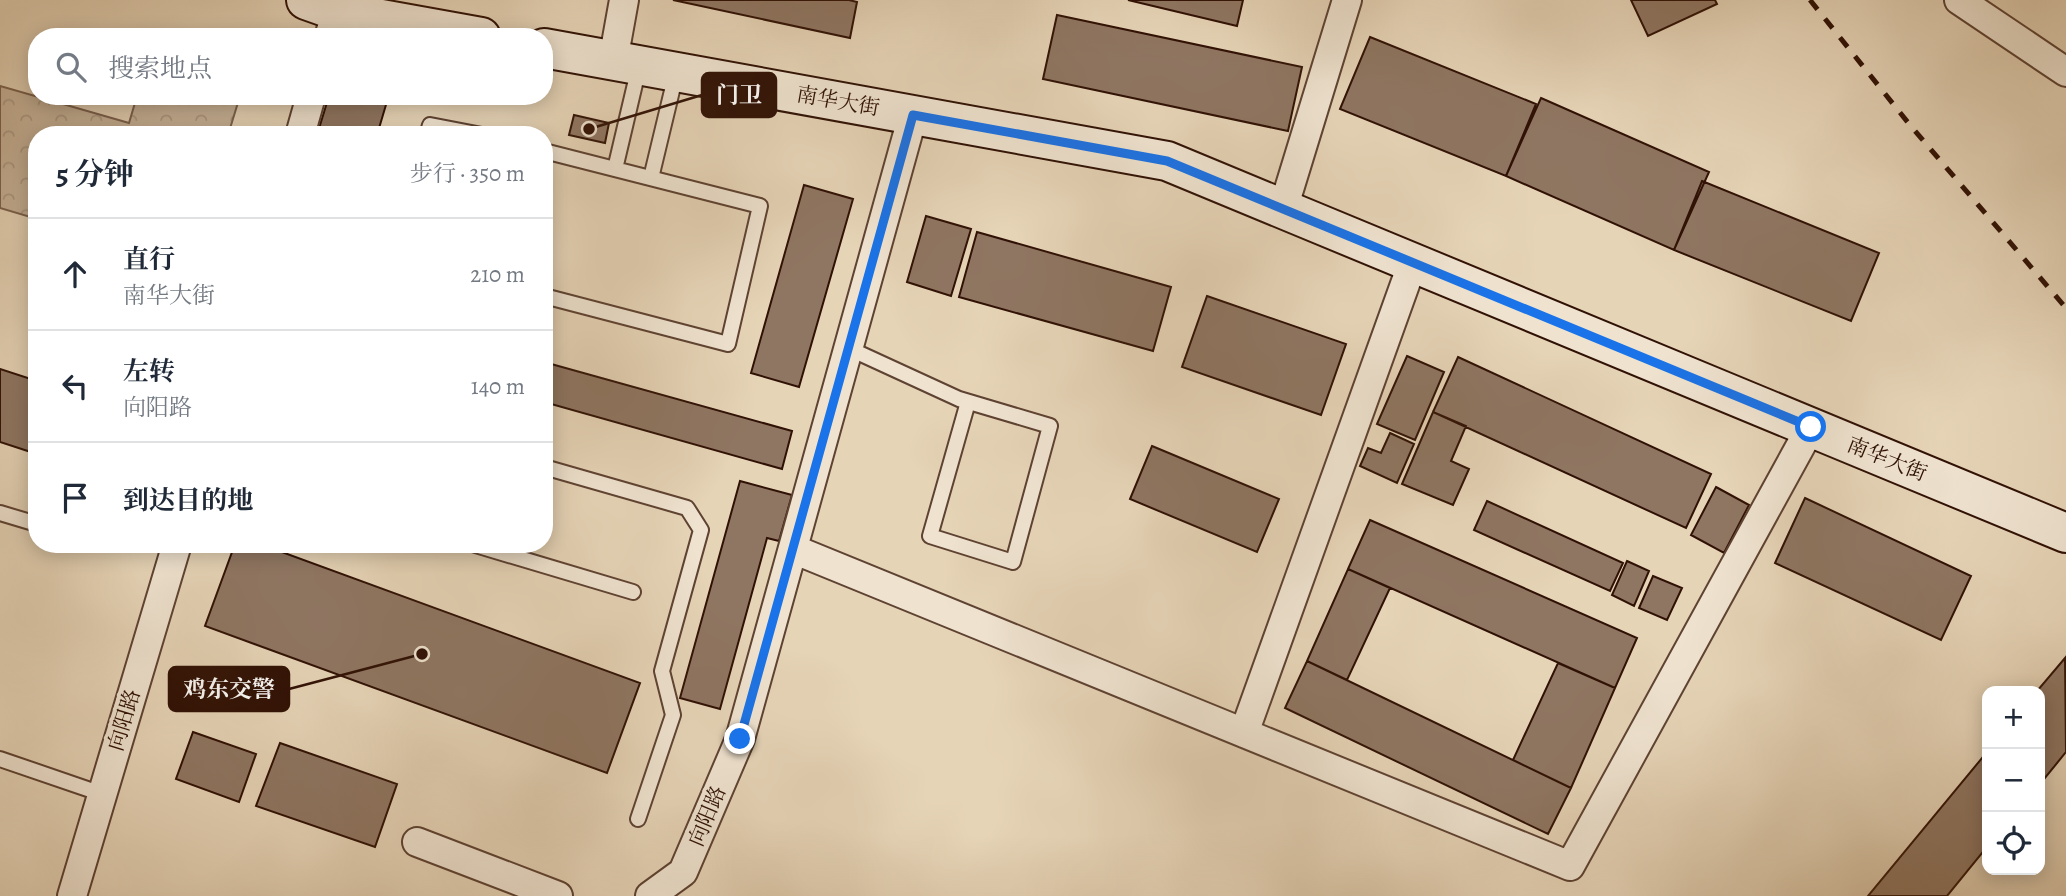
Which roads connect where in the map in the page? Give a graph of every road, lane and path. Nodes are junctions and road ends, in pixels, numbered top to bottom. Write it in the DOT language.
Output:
graph roads {
  1 [pos="624,0"];
  2 [pos="1347,0"];
  3 [pos="1959,0"];
  4 [pos="324,16"];
  5 [pos="414,28"];
  6 [pos="553,50"];
  7 [pos="626,63"];
  8 [pos="676,72"];
  9 [pos="2066,72"];
  10 [pos="308,105"];
  11 [pos="913,115"];
  12 [pos="303,126"];
  13 [pos="553,153"];
  14 [pos="615,169"];
  15 [pos="652,178"];
  16 [pos="1283,209"];
  17 [pos="1413,262"];
  18 [pos="553,298"];
  19 [pos="848,348"];
  20 [pos="968,402"];
  21 [pos="1811,427"];
  22 [pos="553,470"];
  23 [pos="0,513"];
  24 [pos="28,521"];
  25 [pos="2066,533"];
  26 [pos="793,549"];
  27 [pos="174,553"];
  28 [pos="502,553"];
  29 [pos="634,592"];
  30 [pos="1244,733"];
  31 [pos="0,759"];
  32 [pos="102,794"];
  33 [pos="638,819"];
  34 [pos="417,842"];
  35 [pos="72,896"];
  36 [pos="558,896"];
  37 [pos="650,896"];
  1 -- 7 [label="street"];
  2 -- 16 [label="street"];
  3 -- 9 [label="street"];
  4 -- 5 [label="main road"];
  6 -- 7 [label="main road, 南华大街"];
  7 -- 8 [label="main road, 南华大街"];
  7 -- 14 [label="lane"];
  8 -- 11 [label="main road, 南华大街"];
  8 -- 15 [label="lane"];
  10 -- 12 [label="street"];
  11 -- 16 [label="main road, 南华大街"];
  11 -- 19 [label="street, 向阳路"];
  13 -- 14 [label="lane"];
  14 -- 15 [label="lane"];
  15 -- 18 [label="lane"];
  16 -- 17 [label="main road, 南华大街"];
  17 -- 21 [label="main road, 南华大街"];
  17 -- 30 [label="street"];
  19 -- 20 [label="lane"];
  19 -- 26 [label="street, 向阳路"];
  20 -- 20 [label="lane"];
  21 -- 25 [label="main road, 南华大街"];
  21 -- 30 [label="street"];
  22 -- 33 [label="lane"];
  23 -- 24 [label="lane"];
  26 -- 30 [label="street"];
  26 -- 37 [label="street, 向阳路"];
  27 -- 32 [label="street, 向阳路"];
  28 -- 29 [label="lane"];
  31 -- 32 [label="lane"];
  32 -- 35 [label="street, 向阳路"];
  34 -- 36 [label="street"];
}
